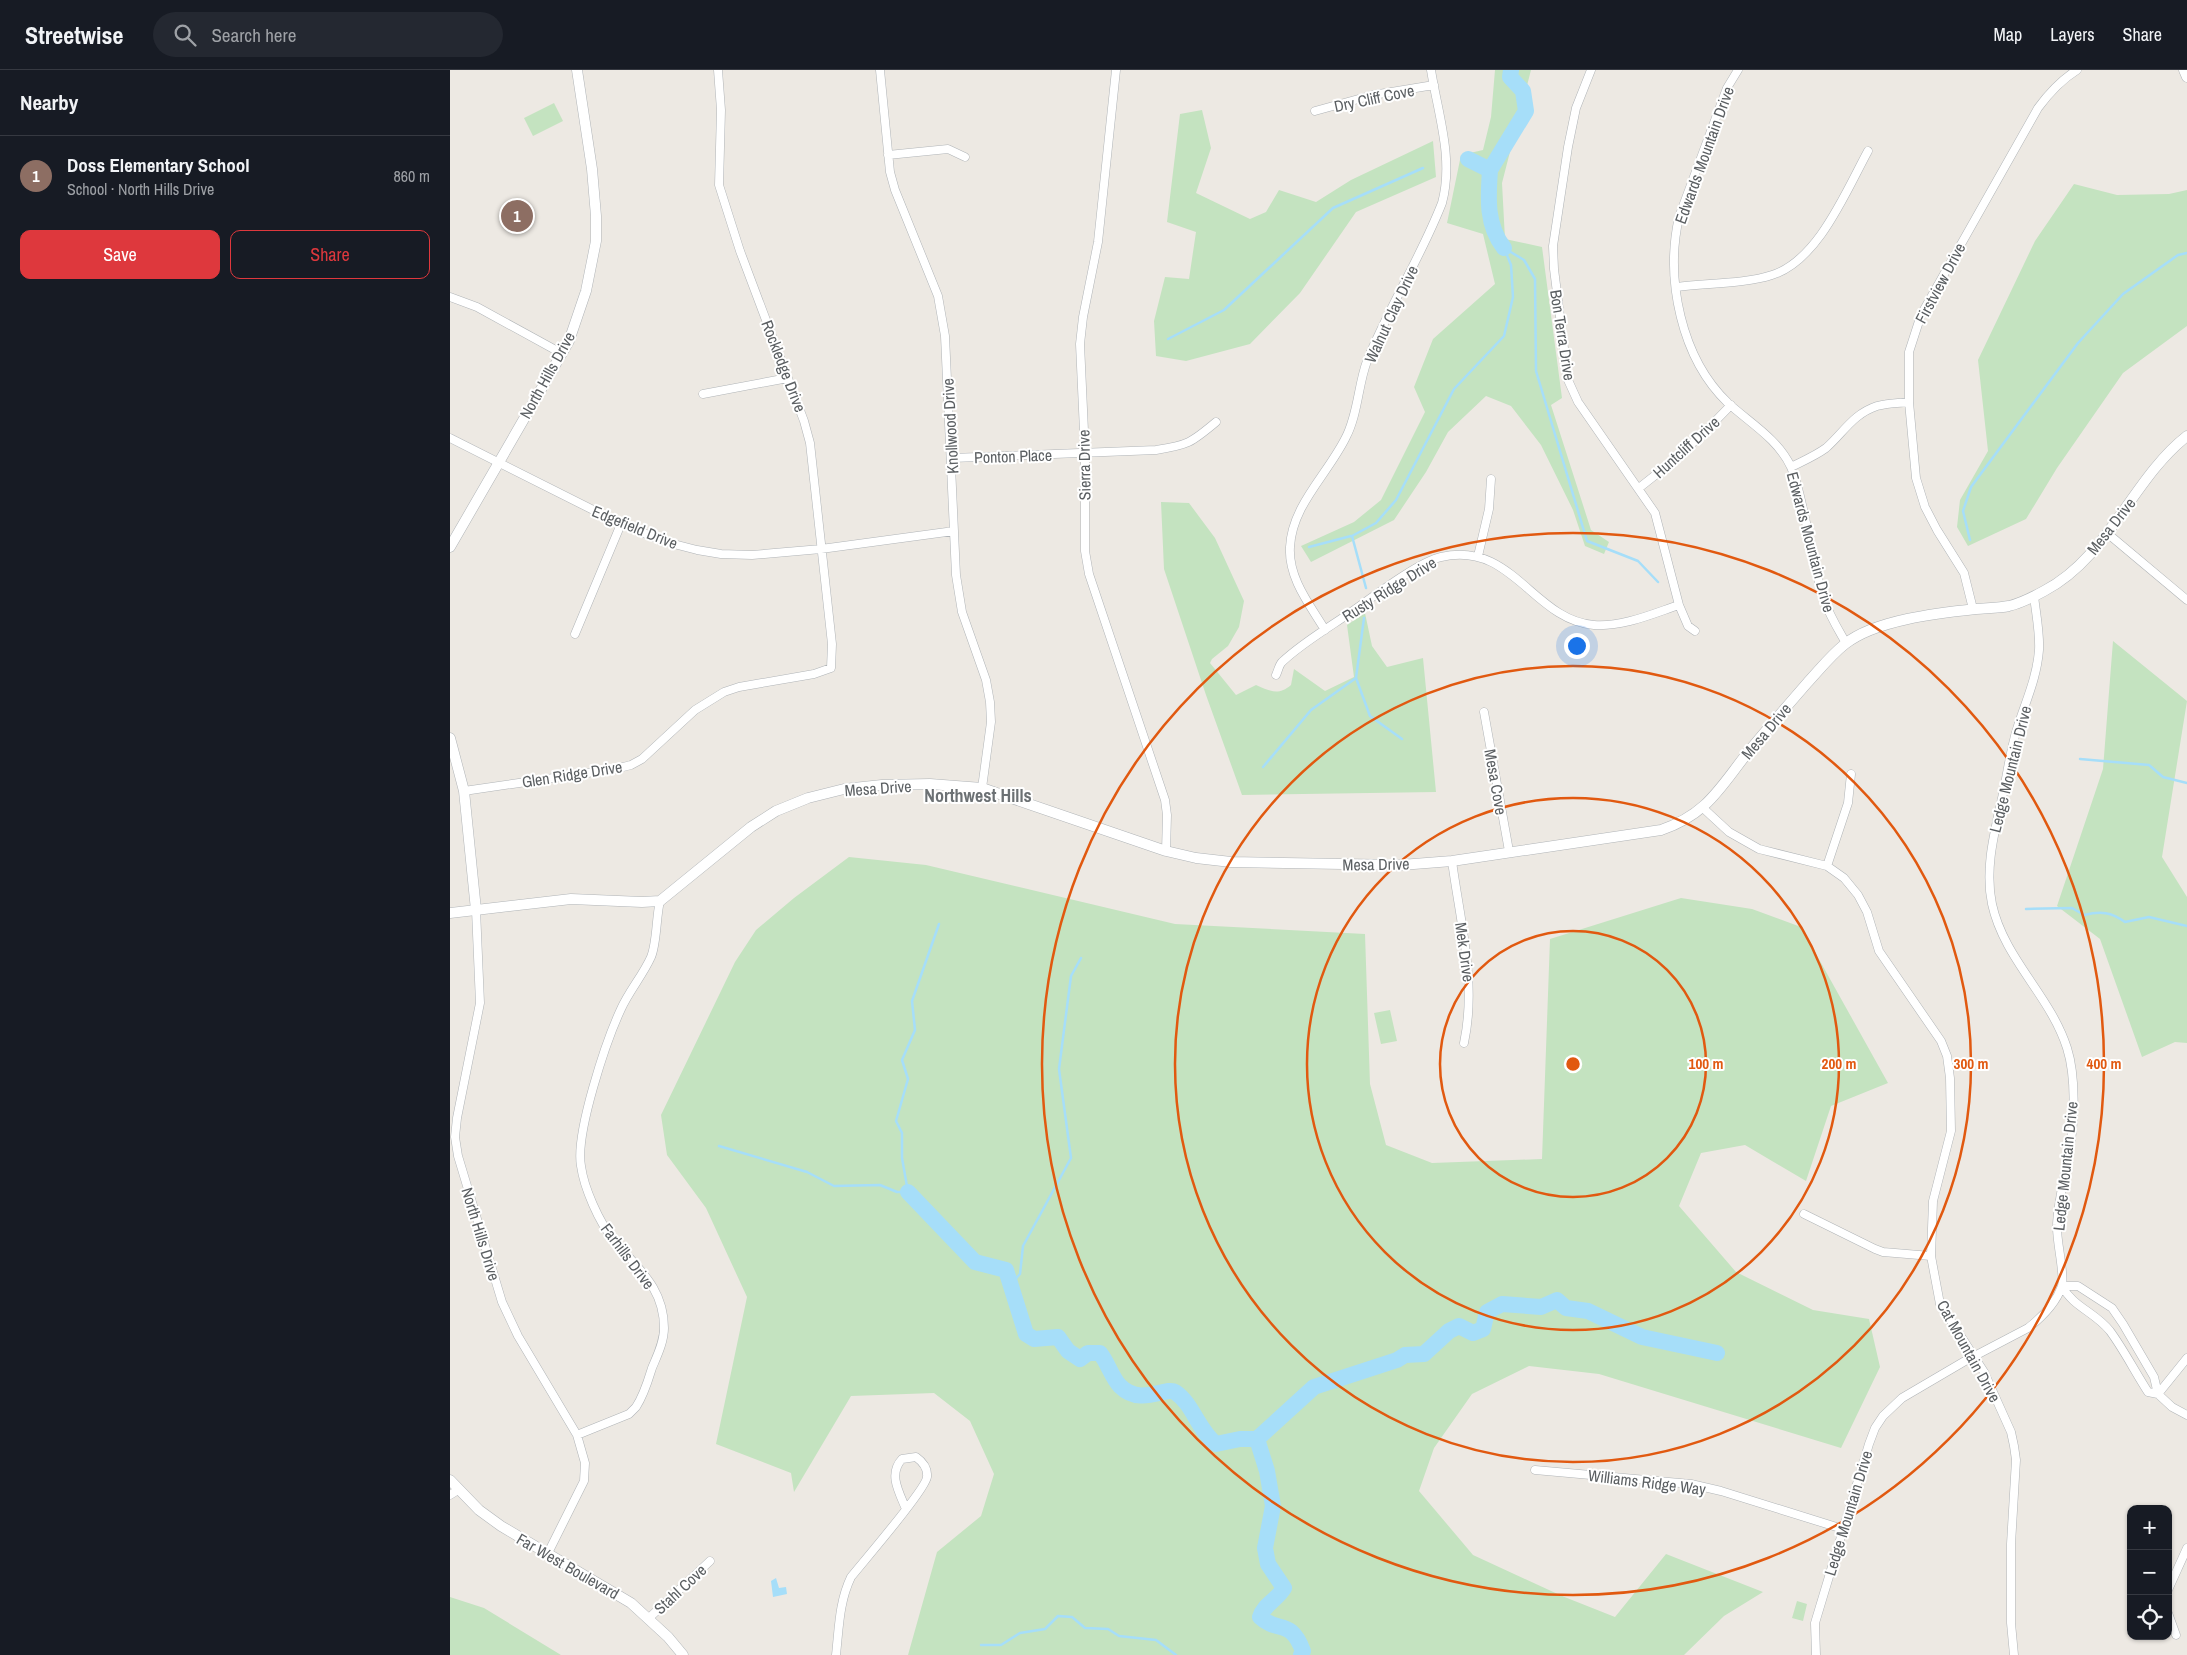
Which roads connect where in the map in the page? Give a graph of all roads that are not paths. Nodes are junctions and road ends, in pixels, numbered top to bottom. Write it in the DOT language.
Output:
graph roads {
  1 [pos="578,70"];
  2 [pos="718,70"];
  3 [pos="880,70"];
  4 [pos="1116,70"];
  5 [pos="1431,70"];
  6 [pos="1591,70"];
  7 [pos="1738,70"];
  8 [pos="2077,70"];
  9 [pos="2184,70"];
  10 [pos="2187,77"];
  11 [pos="1434,85"];
  12 [pos="1315,111"];
  13 [pos="1868,151"];
  14 [pos="888,155"];
  15 [pos="965,157"];
  16 [pos="1677,287"];
  17 [pos="450,297"];
  18 [pos="561,352"];
  19 [pos="788,378"];
  20 [pos="702,394"];
  21 [pos="1909,402"];
  22 [pos="1731,405"];
  23 [pos="1216,422"];
  24 [pos="2187,436"];
  25 [pos="450,438"];
  26 [pos="1085,453"];
  27 [pos="952,458"];
  28 [pos="497,463"];
  29 [pos="1791,466"];
  30 [pos="1491,479"];
  31 [pos="1639,488"];
  32 [pos="622,524"];
  33 [pos="954,531"];
  34 [pos="2107,533"];
  35 [pos="450,547"];
  36 [pos="821,549"];
  37 [pos="1478,556"];
  38 [pos="2034,596"];
  39 [pos="2187,600"];
  40 [pos="1679,605"];
  41 [pos="1973,609"];
  42 [pos="1325,630"];
  43 [pos="1695,631"];
  44 [pos="575,634"];
  45 [pos="1846,643"];
  46 [pos="831,668"];
  47 [pos="1276,675"];
  48 [pos="1484,712"];
  49 [pos="450,738"];
  50 [pos="1850,774"];
  51 [pos="982,788"];
  52 [pos="464,791"];
  53 [pos="1703,808"];
  54 [pos="1166,851"];
  55 [pos="1509,851"];
  56 [pos="1452,861"];
  57 [pos="1828,866"];
  58 [pos="660,901"];
  59 [pos="476,910"];
  60 [pos="450,913"];
  61 [pos="1464,1043"];
  62 [pos="1804,1214"];
  63 [pos="1932,1256"];
  64 [pos="2062,1286"];
  65 [pos="1975,1356"];
  66 [pos="2187,1358"];
  67 [pos="2158,1394"];
  68 [pos="2187,1415"];
  69 [pos="577,1435"];
  70 [pos="1535,1470"];
  71 [pos="450,1480"];
  72 [pos="454,1492"];
  73 [pos="906,1509"];
  74 [pos="1843,1529"];
  75 [pos="2187,1548"];
  76 [pos="547,1555"];
  77 [pos="710,1561"];
  78 [pos="2172,1581"];
  79 [pos="649,1618"];
  80 [pos="2172,1624"];
  81 [pos="2176,1635"];
  82 [pos="683,1655"];
  83 [pos="836,1655"];
  84 [pos="1816,1655"];
  85 [pos="2014,1655"];
  1 -- 18 [label="street, North Hills Drive"];
  2 -- 19 [label="street, Rockledge Drive"];
  3 -- 14 [label="street, Knollwood Drive"];
  4 -- 26 [label="street, Sierra Drive"];
  5 -- 11 [label="street, Walnut Clay Drive"];
  6 -- 31 [label="street, Bon Terra Drive"];
  7 -- 16 [label="street, Edwards Mountain Drive"];
  8 -- 21 [label="street, Firstview Drive"];
  9 -- 10 [label="street"];
  11 -- 12 [label="street, Dry Cliff Cove"];
  11 -- 42 [label="street, Walnut Clay Drive"];
  13 -- 16 [label="street"];
  14 -- 15 [label="street"];
  14 -- 27 [label="street, Knollwood Drive"];
  16 -- 22 [label="street, Edwards Mountain Drive"];
  17 -- 18 [label="street"];
  18 -- 28 [label="street, North Hills Drive"];
  19 -- 20 [label="street"];
  19 -- 36 [label="street, Rockledge Drive"];
  21 -- 29 [label="street"];
  21 -- 41 [label="street, Firstview Drive"];
  22 -- 29 [label="street, Edwards Mountain Drive"];
  22 -- 31 [label="street, Huntcliff Drive"];
  23 -- 26 [label="street, Ponton Place"];
  24 -- 34 [label="street, Mesa Drive"];
  25 -- 28 [label="street, Edgefield Drive"];
  26 -- 27 [label="street, Ponton Place"];
  26 -- 54 [label="street, Sierra Drive"];
  27 -- 33 [label="street, Knollwood Drive"];
  28 -- 32 [label="street, Edgefield Drive"];
  28 -- 35 [label="street, North Hills Drive"];
  29 -- 45 [label="street, Edwards Mountain Drive"];
  30 -- 37 [label="street"];
  31 -- 40 [label="street, Bon Terra Drive"];
  32 -- 36 [label="street, Edgefield Drive"];
  32 -- 44 [label="street"];
  33 -- 36 [label="street, Edgefield Drive"];
  33 -- 51 [label="street, Knollwood Drive"];
  34 -- 38 [label="street, Mesa Drive"];
  34 -- 39 [label="street"];
  36 -- 46 [label="street, Rockledge Drive"];
  37 -- 40 [label="street, Rusty Ridge Drive"];
  37 -- 42 [label="street, Rusty Ridge Drive"];
  38 -- 41 [label="street, Mesa Drive"];
  38 -- 64 [label="street, Ledge Mountain Drive"];
  40 -- 43 [label="street, Bon Terra Drive"];
  41 -- 45 [label="street, Mesa Drive"];
  42 -- 47 [label="street, Rusty Ridge Drive"];
  45 -- 53 [label="street, Mesa Drive"];
  46 -- 52 [label="street, Glen Ridge Drive"];
  48 -- 55 [label="street, Mesa Cove"];
  49 -- 52 [label="street, North Hills Drive"];
  50 -- 57 [label="street"];
  51 -- 54 [label="street, Mesa Drive"];
  51 -- 58 [label="street, Mesa Drive"];
  52 -- 59 [label="street, North Hills Drive"];
  53 -- 55 [label="street, Mesa Drive"];
  53 -- 57 [label="street, Cat Mountain Drive"];
  54 -- 56 [label="street, Mesa Drive"];
  55 -- 56 [label="street, Mesa Drive"];
  56 -- 61 [label="street, Mek Drive"];
  57 -- 63 [label="street, Cat Mountain Drive"];
  58 -- 59 [label="street"];
  58 -- 69 [label="street, Farhills Drive"];
  59 -- 60 [label="street"];
  59 -- 69 [label="street, North Hills Drive"];
  62 -- 63 [label="street"];
  63 -- 65 [label="street, Cat Mountain Drive"];
  64 -- 65 [label="street, Ledge Mountain Drive"];
  64 -- 67 [label="street"];
  64 -- 67 [label="street"];
  65 -- 74 [label="street, Ledge Mountain Drive"];
  65 -- 85 [label="street, Cat Mountain Drive"];
  66 -- 67 [label="street"];
  67 -- 68 [label="street"];
  69 -- 76 [label="street, North Hills Drive"];
  70 -- 74 [label="street, Williams Ridge Way"];
  71 -- 72 [label="street, Far West Boulevard"];
  72 -- 76 [label="street, Far West Boulevard"];
  73 -- 73 [label="street"];
  73 -- 83 [label="street"];
  74 -- 84 [label="street, Ledge Mountain Drive"];
  75 -- 78 [label="street"];
  76 -- 79 [label="street, Far West Boulevard"];
  77 -- 79 [label="street, Stahl Cove"];
  79 -- 82 [label="street, Far West Boulevard"];
  80 -- 81 [label="street"];
}
